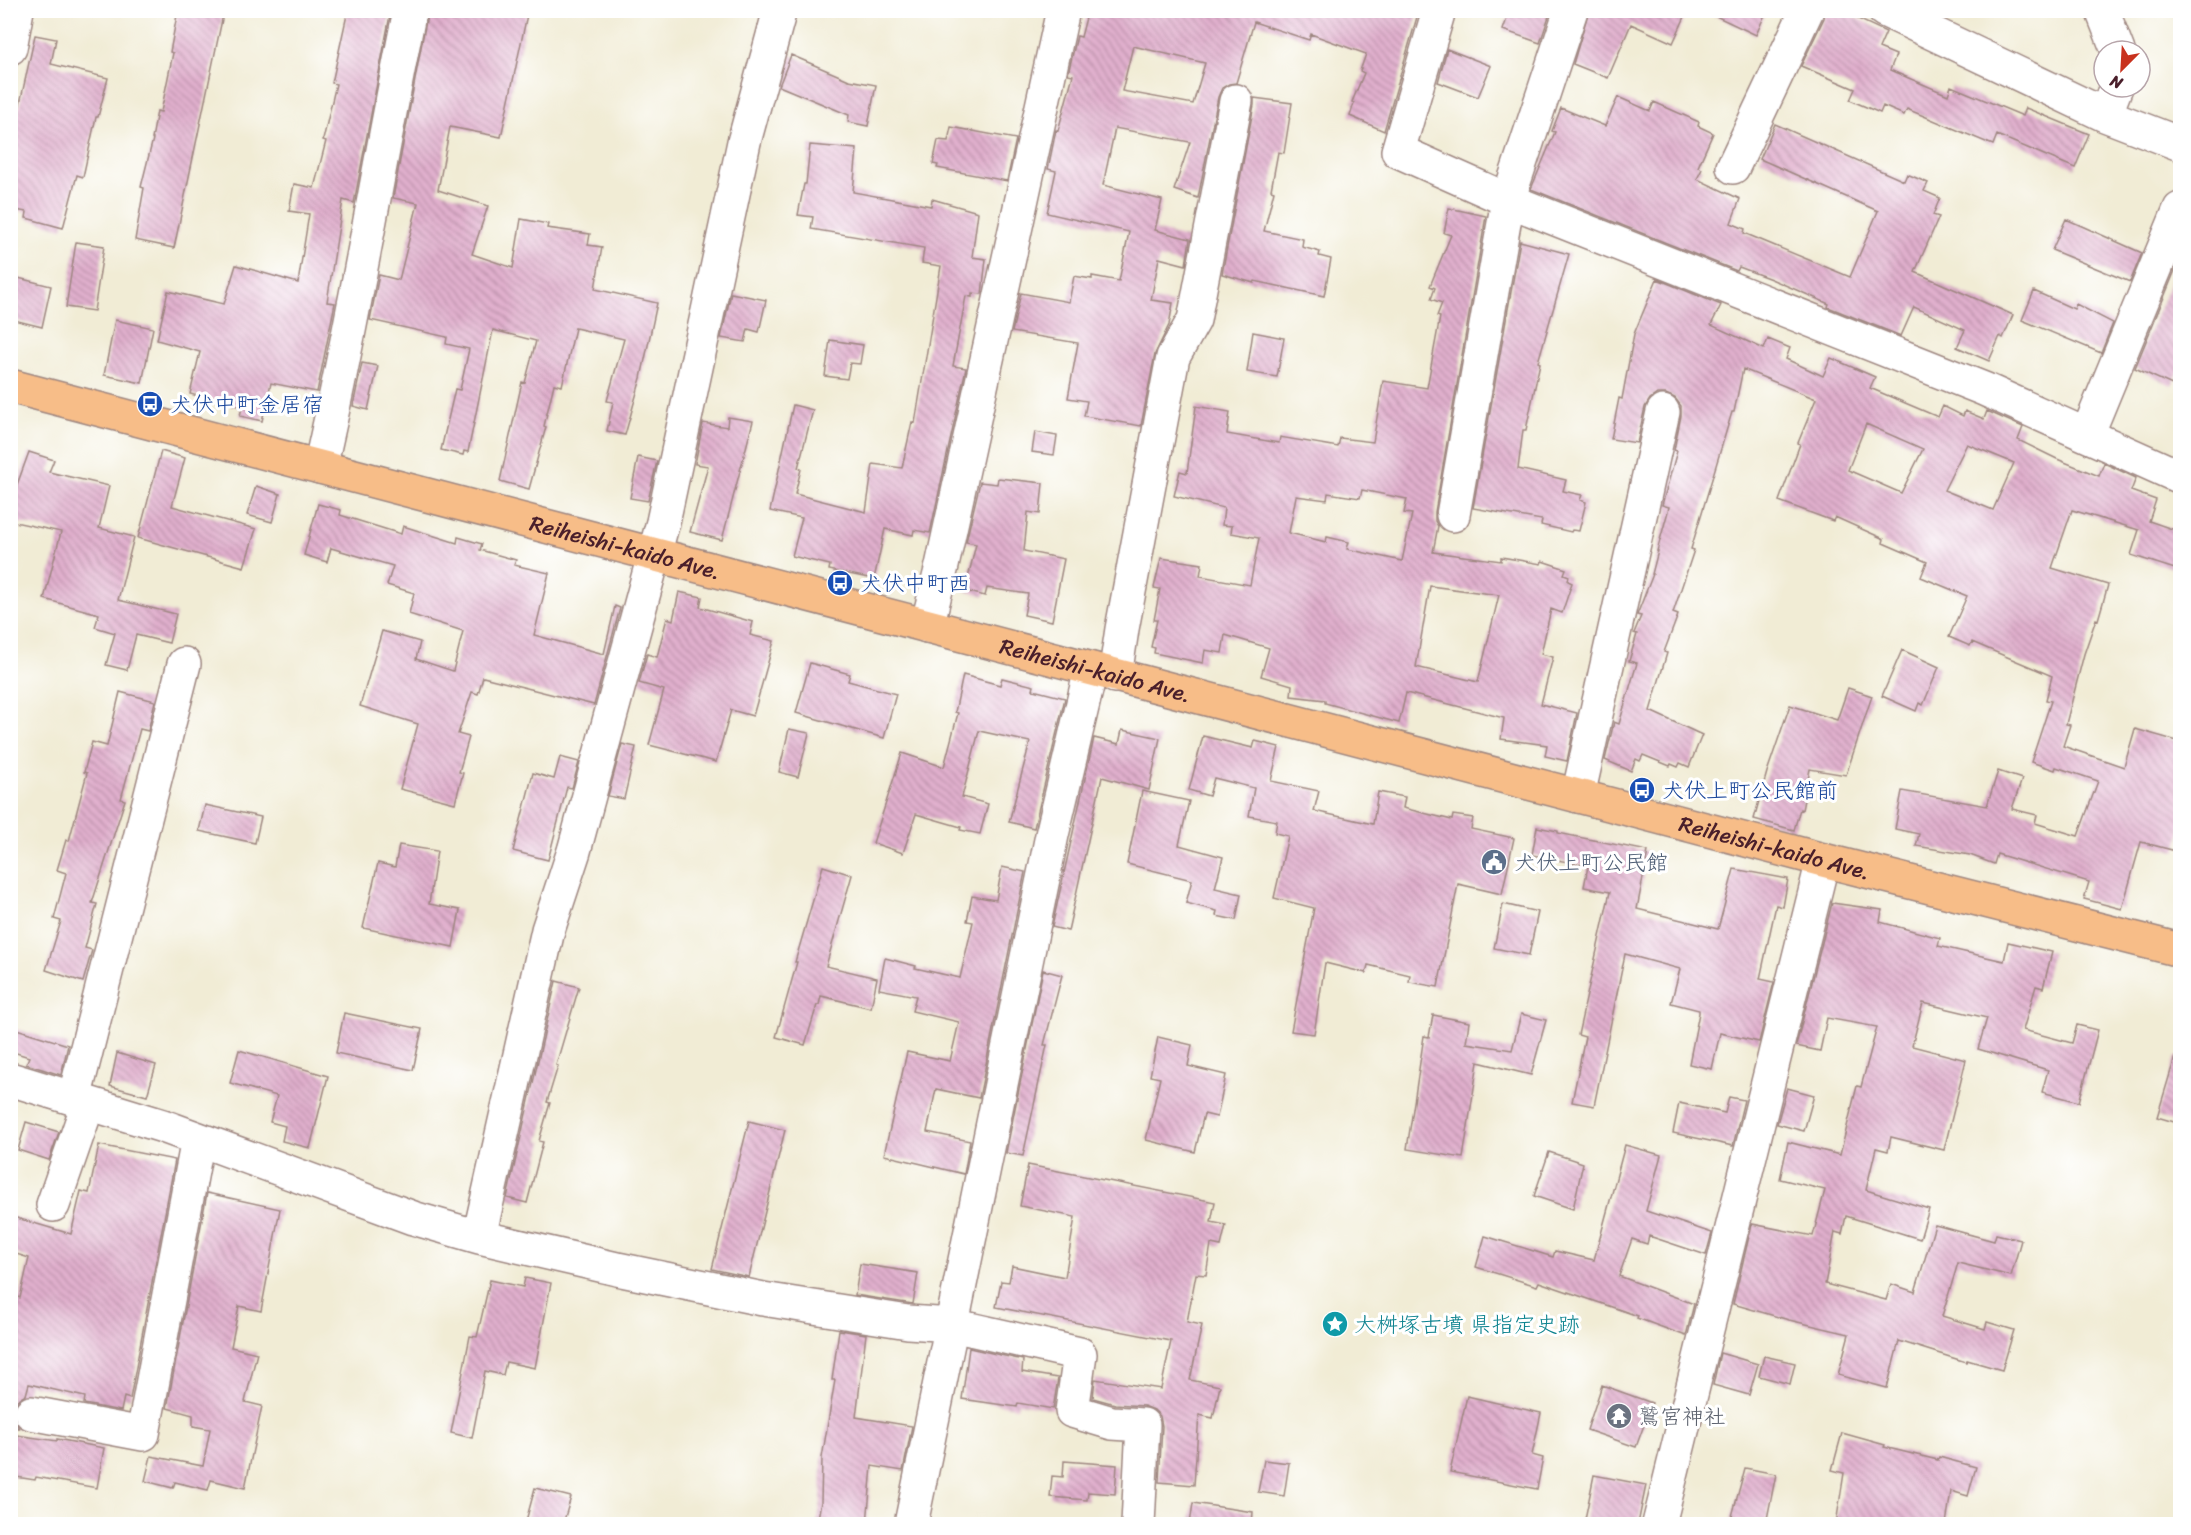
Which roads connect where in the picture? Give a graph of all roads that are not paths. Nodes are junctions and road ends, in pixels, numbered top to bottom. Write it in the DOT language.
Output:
graph roads {
  1 [pos="17,10"];
  2 [pos="410,10"];
  3 [pos="780,10"];
  4 [pos="1063,10"];
  5 [pos="1439,10"];
  6 [pos="1571,10"];
  7 [pos="1807,10"];
  8 [pos="1884,10"];
  9 [pos="2102,10"];
  10 [pos="2113,39"];
  11 [pos="10,48"];
  12 [pos="1236,101"];
  13 [pos="2111,101"];
  14 [pos="2181,144"];
  15 [pos="1733,167"];
  16 [pos="1508,200"];
  17 [pos="2181,208"];
  18 [pos="10,386"];
  19 [pos="1663,412"];
  20 [pos="2087,435"];
  21 [pos="320,467"];
  22 [pos="2181,477"];
  23 [pos="1453,515"];
  24 [pos="653,555"];
  25 [pos="927,626"];
  26 [pos="184,663"];
  27 [pos="1103,673"];
  28 [pos="1578,796"];
  29 [pos="1823,860"];
  30 [pos="2181,950"];
  31 [pos="10,1079"];
  32 [pos="81,1102"];
  33 [pos="198,1138"];
  34 [pos="53,1205"];
  35 [pos="480,1238"];
  36 [pos="952,1325"];
  37 [pos="31,1413"];
  38 [pos="911,1524"];
  39 [pos="1138,1524"];
  40 [pos="1659,1524"];
  1 -- 11 [label="street"];
  2 -- 21 [label="street"];
  3 -- 24 [label="street"];
  4 -- 25 [label="street"];
  5 -- 16 [label="street"];
  6 -- 16 [label="street"];
  7 -- 15 [label="street"];
  8 -- 13 [label="street"];
  9 -- 10 [label="street"];
  12 -- 27 [label="street"];
  13 -- 14 [label="street"];
  16 -- 20 [label="street"];
  16 -- 23 [label="street"];
  17 -- 20 [label="street"];
  18 -- 21 [label="main road, Reiheishi-kaido Ave."];
  19 -- 28 [label="street"];
  20 -- 22 [label="street"];
  21 -- 24 [label="main road, Reiheishi-kaido Ave."];
  24 -- 25 [label="main road, Reiheishi-kaido Ave."];
  24 -- 35 [label="street"];
  25 -- 27 [label="main road, Reiheishi-kaido Ave."];
  26 -- 32 [label="street"];
  27 -- 28 [label="main road, Reiheishi-kaido Ave."];
  27 -- 36 [label="street"];
  28 -- 29 [label="main road, Reiheishi-kaido Ave."];
  29 -- 30 [label="main road, Reiheishi-kaido Ave."];
  29 -- 40 [label="street"];
  31 -- 32 [label="street"];
  32 -- 33 [label="street"];
  32 -- 34 [label="street"];
  33 -- 35 [label="street"];
  33 -- 37 [label="street"];
  35 -- 36 [label="street"];
  36 -- 38 [label="street"];
  36 -- 39 [label="street"];
}
